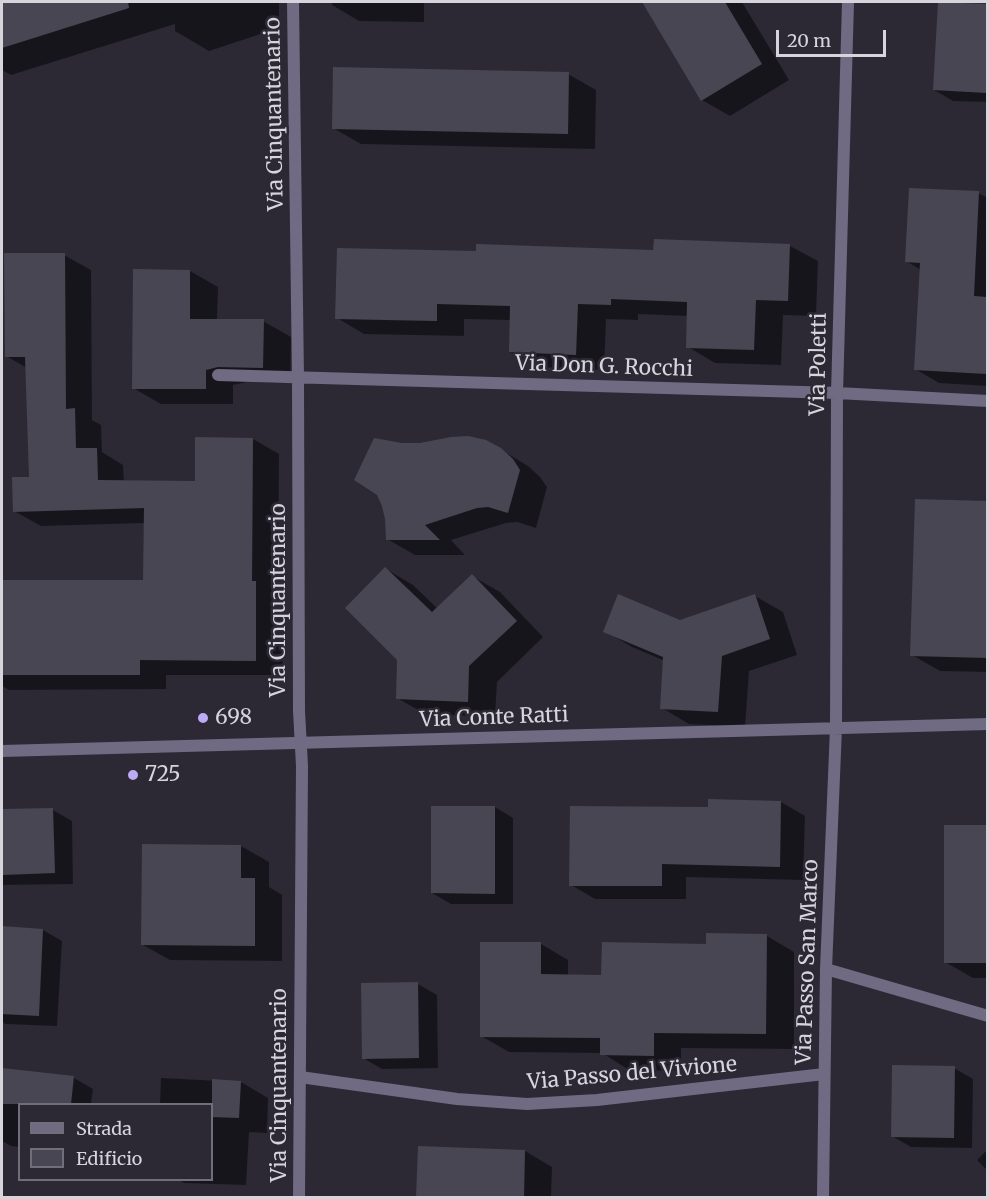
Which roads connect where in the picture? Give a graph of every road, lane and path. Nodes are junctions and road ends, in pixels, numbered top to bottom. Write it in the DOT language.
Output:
graph roads {
  1 [pos="293,2"];
  2 [pos="848,2"];
  3 [pos="218,375"];
  4 [pos="298,378"];
  5 [pos="837,393"];
  6 [pos="987,401"];
  7 [pos="987,724"];
  8 [pos="836,728"];
  9 [pos="300,743"];
  10 [pos="2,750"];
  11 [pos="826,969"];
  12 [pos="987,1016"];
  13 [pos="824,1074"];
  14 [pos="300,1077"];
  15 [pos="299,1197"];
  16 [pos="823,1197"];
  1 -- 4 [label="street, Via Cinquantenario"];
  2 -- 5 [label="street, Via Poletti"];
  3 -- 4 [label="street, Via Don G. Rocchi"];
  4 -- 5 [label="street, Via Don G. Rocchi"];
  4 -- 9 [label="street, Via Cinquantenario"];
  5 -- 6 [label="street, Via Don G. Rocchi"];
  5 -- 8 [label="street, Via Poletti"];
  7 -- 8 [label="street, Via Conte Ratti"];
  8 -- 9 [label="street, Via Conte Ratti"];
  8 -- 11 [label="street, Via Passo San Marco"];
  9 -- 10 [label="street, Via Conte Ratti"];
  9 -- 14 [label="street, Via Cinquantenario"];
  11 -- 12 [label="street"];
  11 -- 13 [label="street, Via Passo San Marco"];
  13 -- 14 [label="street, Via Passo del Vivione"];
  13 -- 16 [label="street, Via Passo San Marco"];
  14 -- 15 [label="street, Via Cinquantenario"];
}
